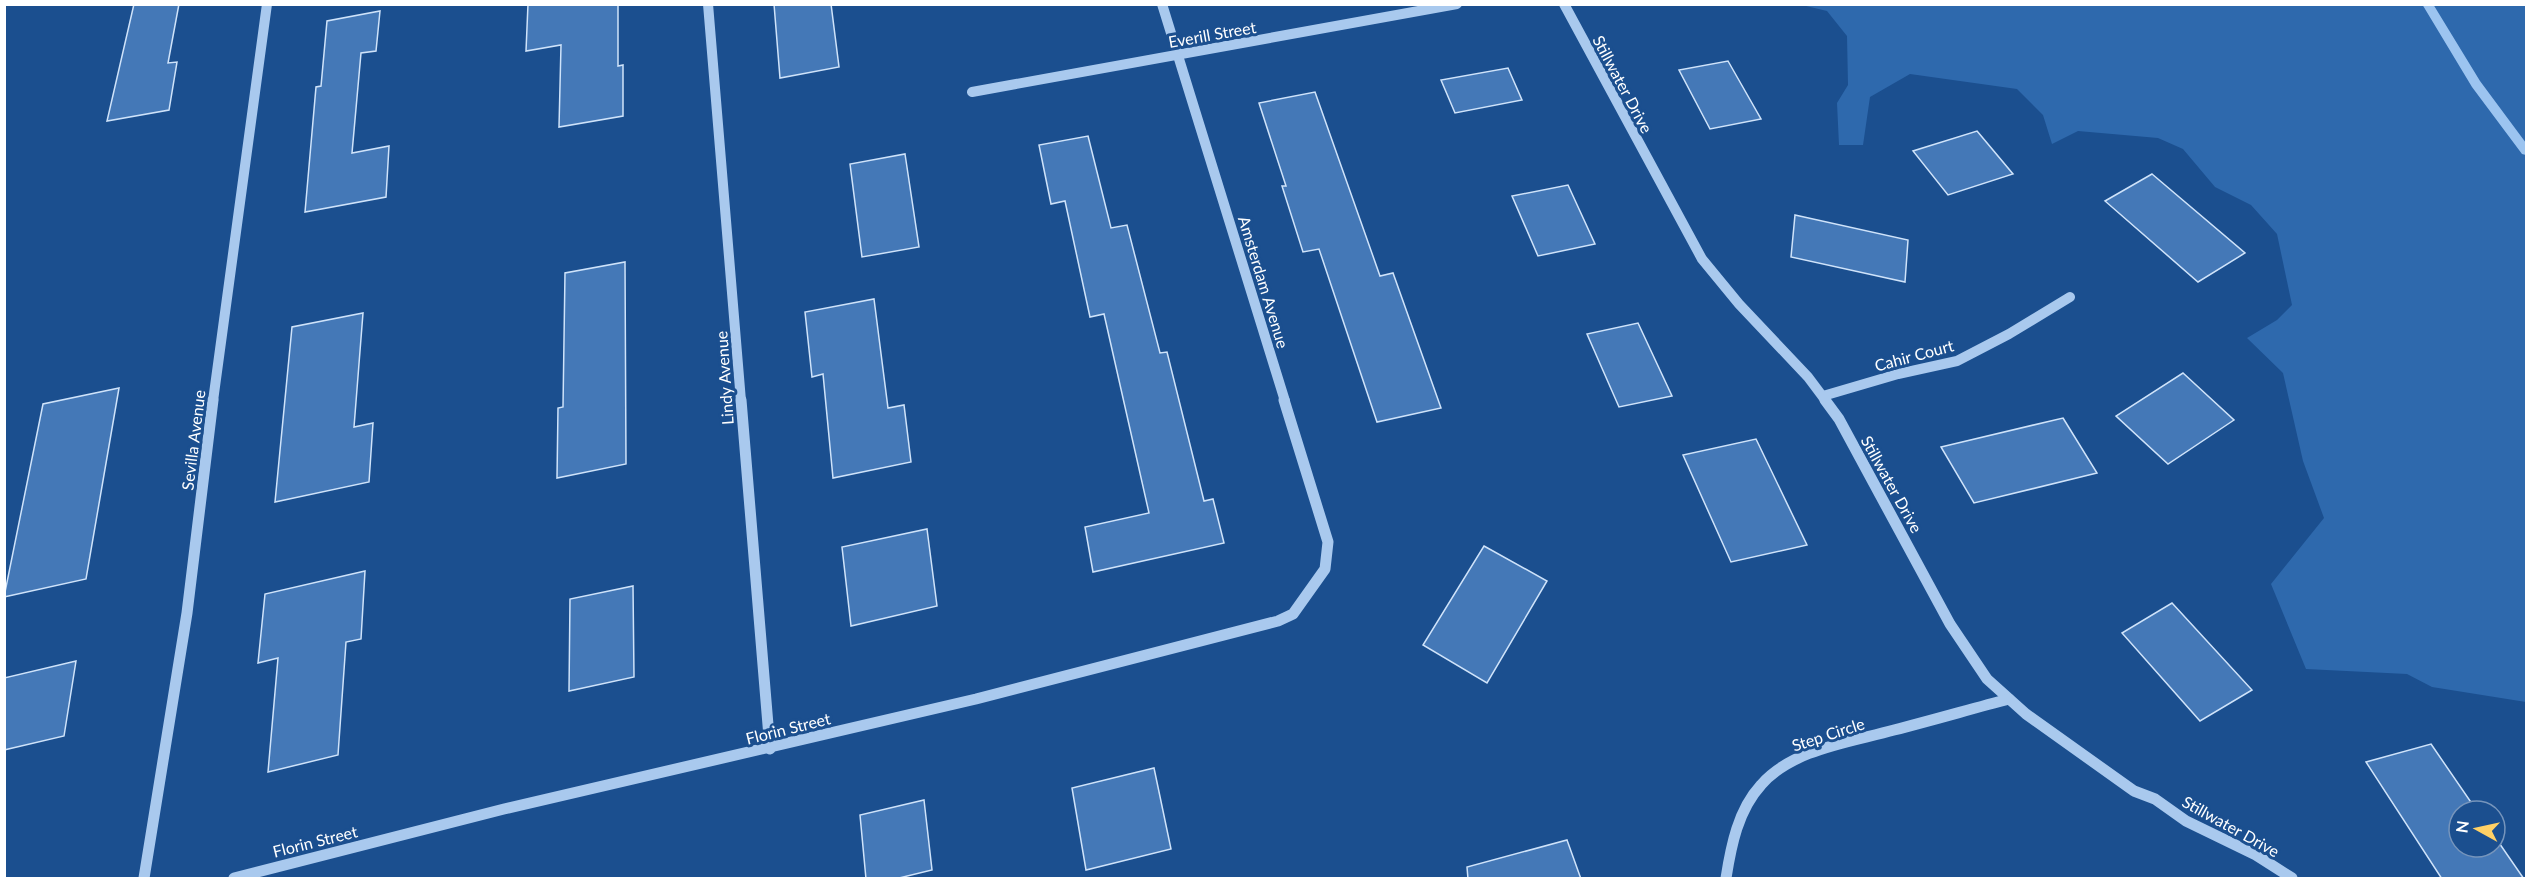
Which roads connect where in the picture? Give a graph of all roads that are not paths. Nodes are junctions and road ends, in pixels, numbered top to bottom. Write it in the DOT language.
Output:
graph roads {
  1 [pos="267,4"];
  2 [pos="708,4"];
  3 [pos="1162,4"];
  4 [pos="1457,4"];
  5 [pos="1564,4"];
  6 [pos="1180,55"];
  7 [pos="972,92"];
  8 [pos="2070,297"];
  9 [pos="1823,396"];
  10 [pos="1325,569"];
  11 [pos="2009,699"];
  12 [pos="770,749"];
  13 [pos="144,879"];
  14 [pos="234,879"];
  15 [pos="1726,879"];
  16 [pos="2292,879"];
  1 -- 13 [label="street, Sevilla Avenue"];
  2 -- 12 [label="street, Lindy Avenue"];
  3 -- 6 [label="street, Amsterdam Avenue"];
  4 -- 6 [label="street, Everill Street"];
  5 -- 9 [label="street, Stillwater Drive"];
  6 -- 7 [label="street, Everill Street"];
  6 -- 10 [label="street, Amsterdam Avenue"];
  8 -- 9 [label="street, Cahir Court"];
  9 -- 11 [label="street, Stillwater Drive"];
  10 -- 12 [label="street, Florin Street"];
  11 -- 15 [label="street, Step Circle"];
  11 -- 16 [label="street, Stillwater Drive"];
  12 -- 14 [label="street, Florin Street"];
}
